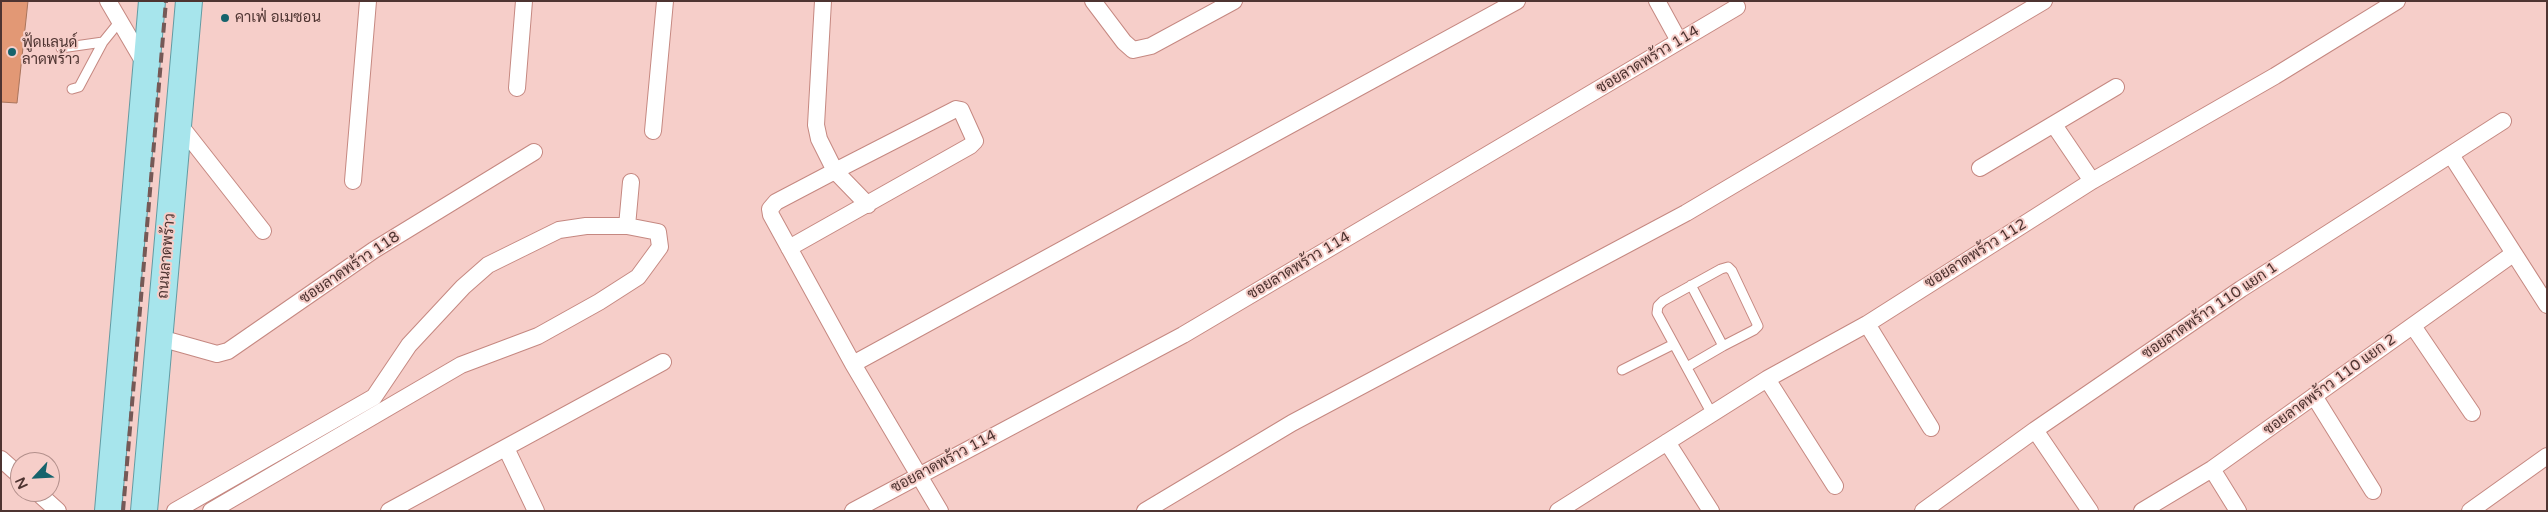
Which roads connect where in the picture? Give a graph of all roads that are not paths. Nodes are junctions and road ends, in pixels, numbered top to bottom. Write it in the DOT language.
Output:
graph roads {
  1 [pos="108,1"];
  2 [pos="152,1"];
  3 [pos="189,1"];
  4 [pos="368,1"];
  5 [pos="524,1"];
  6 [pos="665,1"];
  7 [pos="823,1"];
  8 [pos="1093,1"];
  9 [pos="1234,1"];
  10 [pos="1517,1"];
  11 [pos="1657,1"];
  12 [pos="2044,1"];
  13 [pos="2397,1"];
  14 [pos="1737,7"];
  15 [pos="120,21"];
  16 [pos="1679,41"];
  17 [pos="103,42"];
  18 [pos="61,48"];
  19 [pos="147,67"];
  20 [pos="2116,87"];
  21 [pos="517,88"];
  22 [pos="72,90"];
  23 [pos="2503,121"];
  24 [pos="179,124"];
  25 [pos="2054,125"];
  26 [pos="653,131"];
  27 [pos="534,152"];
  28 [pos="2451,155"];
  29 [pos="1980,168"];
  30 [pos="835,171"];
  31 [pos="354,181"];
  32 [pos="2092,181"];
  33 [pos="631,182"];
  34 [pos="868,205"];
  35 [pos="626,226"];
  36 [pos="263,231"];
  37 [pos="789,248"];
  38 [pos="2514,254"];
  39 [pos="1691,285"];
  40 [pos="2547,305"];
  41 [pos="1867,324"];
  42 [pos="2413,326"];
  43 [pos="160,338"];
  44 [pos="1674,344"];
  45 [pos="1723,346"];
  46 [pos="663,362"];
  47 [pos="853,364"];
  48 [pos="1687,367"];
  49 [pos="1622,370"];
  50 [pos="1767,379"];
  51 [pos="2314,396"];
  52 [pos="1712,414"];
  53 [pos="2472,414"];
  54 [pos="1931,428"];
  55 [pos="2035,430"];
  56 [pos="1667,442"];
  57 [pos="506,448"];
  58 [pos="2547,456"];
  59 [pos="2212,470"];
  60 [pos="918,476"];
  61 [pos="1835,486"];
  62 [pos="2373,491"];
  63 [pos="48,502"];
  64 [pos="58,511"];
  65 [pos="108,511"];
  66 [pos="144,511"];
  67 [pos="175,511"];
  68 [pos="211,511"];
  69 [pos="389,511"];
  70 [pos="536,511"];
  71 [pos="853,511"];
  72 [pos="940,511"];
  73 [pos="1145,511"];
  74 [pos="1558,511"];
  75 [pos="1711,511"];
  76 [pos="1923,511"];
  77 [pos="2090,511"];
  78 [pos="2142,511"];
  79 [pos="2238,511"];
  80 [pos="2470,511"];
  1 -- 15 [label="street"];
  2 -- 19 [label="main road"];
  3 -- 24 [label="main road, ถนนลาดพร้าว"];
  4 -- 31 [label="street"];
  5 -- 21 [label="street"];
  6 -- 26 [label="street"];
  7 -- 30 [label="street"];
  8 -- 9 [label="street"];
  10 -- 47 [label="street"];
  11 -- 16 [label="street"];
  12 -- 73 [label="street"];
  13 -- 32 [label="street, ซอยลาดพร้าว 112"];
  14 -- 16 [label="street, ซอยลาดพร้าว 114"];
  15 -- 17 [label="lane"];
  15 -- 19 [label="street"];
  16 -- 60 [label="street, ซอยลาดพร้าว 114"];
  17 -- 18 [label="lane"];
  17 -- 22 [label="lane"];
  19 -- 65 [label="main road"];
  20 -- 25 [label="street"];
  23 -- 28 [label="street, ซอยลาดพร้าว 110 แยก 1"];
  24 -- 36 [label="street"];
  24 -- 43 [label="main road, ถนนลาดพร้าว"];
  25 -- 29 [label="street"];
  25 -- 32 [label="street"];
  27 -- 43 [label="street, ซอยลาดพร้าว 118"];
  28 -- 38 [label="street"];
  28 -- 55 [label="street, ซอยลาดพร้าว 110 แยก 1"];
  30 -- 34 [label="street"];
  30 -- 34 [label="street"];
  30 -- 37 [label="street"];
  32 -- 41 [label="street, ซอยลาดพร้าว 112"];
  33 -- 35 [label="street"];
  34 -- 37 [label="street"];
  35 -- 67 [label="street"];
  35 -- 68 [label="street"];
  37 -- 47 [label="street"];
  38 -- 40 [label="street"];
  38 -- 42 [label="street, ซอยลาดพร้าว 110 แยก 2"];
  39 -- 44 [label="lane"];
  39 -- 45 [label="lane"];
  39 -- 45 [label="lane"];
  41 -- 50 [label="street, ซอยลาดพร้าว 112"];
  41 -- 54 [label="street"];
  42 -- 51 [label="street, ซอยลาดพร้าว 110 แยก 2"];
  42 -- 53 [label="street"];
  43 -- 66 [label="main road, ถนนลาดพร้าว"];
  44 -- 48 [label="lane"];
  44 -- 49 [label="lane"];
  45 -- 48 [label="lane"];
  46 -- 57 [label="street"];
  47 -- 60 [label="street"];
  48 -- 52 [label="lane"];
  50 -- 52 [label="street, ซอยลาดพร้าว 112"];
  50 -- 61 [label="street"];
  51 -- 59 [label="street, ซอยลาดพร้าว 110 แยก 2"];
  51 -- 62 [label="street"];
  52 -- 56 [label="street, ซอยลาดพร้าว 112"];
  55 -- 76 [label="street, ซอยลาดพร้าว 110 แยก 1"];
  55 -- 77 [label="street"];
  56 -- 74 [label="street, ซอยลาดพร้าว 112"];
  56 -- 75 [label="street"];
  57 -- 69 [label="street"];
  57 -- 70 [label="street"];
  58 -- 80 [label="street"];
  59 -- 78 [label="street, ซอยลาดพร้าว 110 แยก 2"];
  59 -- 79 [label="street"];
  60 -- 71 [label="street, ซอยลาดพร้าว 114"];
  60 -- 72 [label="street"];
  63 -- 64 [label="street"];
}
